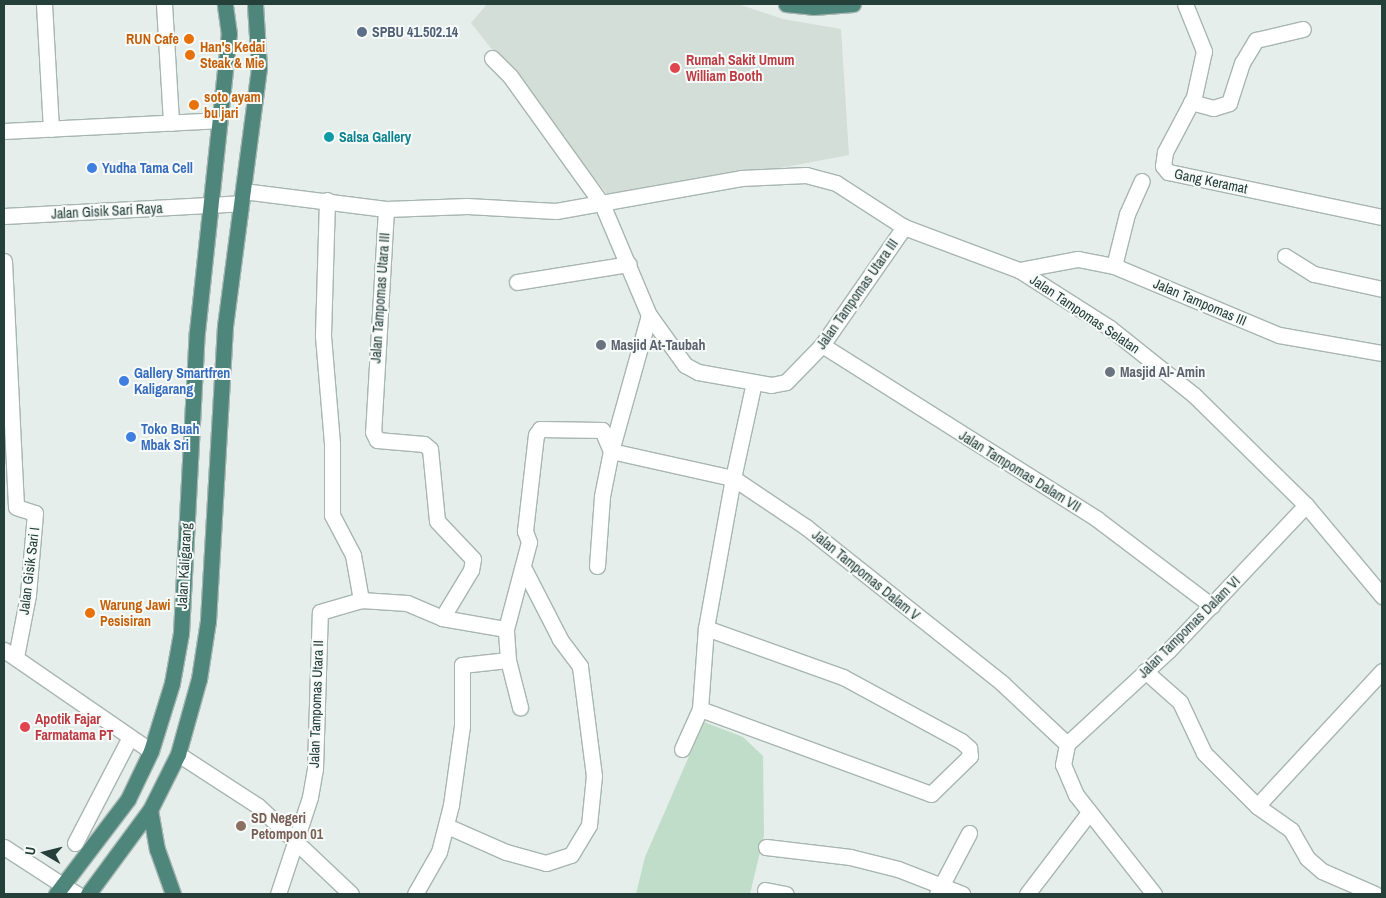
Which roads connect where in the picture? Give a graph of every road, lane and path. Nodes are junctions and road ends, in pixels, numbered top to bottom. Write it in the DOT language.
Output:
graph roads {
  1 [pos="44,4"];
  2 [pos="164,4"];
  3 [pos="225,4"];
  4 [pos="255,4"];
  5 [pos="786,4"];
  6 [pos="853,4"];
  7 [pos="1186,4"];
  8 [pos="1303,29"];
  9 [pos="492,58"];
  10 [pos="1191,102"];
  11 [pos="220,120"];
  12 [pos="171,122"];
  13 [pos="51,129"];
  14 [pos="4,131"];
  15 [pos="1142,180"];
  16 [pos="242,197"];
  17 [pos="327,200"];
  18 [pos="602,204"];
  19 [pos="211,205"];
  20 [pos="386,208"];
  21 [pos="4,216"];
  22 [pos="1382,217"];
  23 [pos="904,227"];
  24 [pos="1285,256"];
  25 [pos="4,261"];
  26 [pos="629,264"];
  27 [pos="1114,266"];
  28 [pos="1019,270"];
  29 [pos="518,282"];
  30 [pos="1382,289"];
  31 [pos="649,315"];
  32 [pos="822,345"];
  33 [pos="1382,353"];
  34 [pos="754,382"];
  35 [pos="8,412"];
  36 [pos="611,451"];
  37 [pos="734,478"];
  38 [pos="1306,505"];
  39 [pos="212,563"];
  40 [pos="184,566"];
  41 [pos="597,566"];
  42 [pos="524,569"];
  43 [pos="1382,596"];
  44 [pos="361,600"];
  45 [pos="1212,606"];
  46 [pos="442,618"];
  47 [pos="706,628"];
  48 [pos="506,629"];
  49 [pos="10,653"];
  50 [pos="508,660"];
  51 [pos="1145,671"];
  52 [pos="1382,671"];
  53 [pos="520,707"];
  54 [pos="700,709"];
  55 [pos="130,737"];
  56 [pos="1067,744"];
  57 [pos="682,749"];
  58 [pos="151,751"];
  59 [pos="178,754"];
  60 [pos="1257,806"];
  61 [pos="150,810"];
  62 [pos="1088,814"];
  63 [pos="447,826"];
  64 [pos="969,833"];
  65 [pos="295,840"];
  66 [pos="75,842"];
  67 [pos="4,847"];
  68 [pos="766,847"];
  69 [pos="939,889"];
  70 [pos="60,890"];
  71 [pos="765,890"];
  72 [pos="77,894"];
  73 [pos="88,894"];
  74 [pos="173,894"];
  75 [pos="278,894"];
  76 [pos="351,894"];
  77 [pos="415,894"];
  78 [pos="786,894"];
  79 [pos="962,894"];
  80 [pos="1028,894"];
  81 [pos="1154,894"];
  82 [pos="1375,894"];
  1 -- 13 [label="street"];
  2 -- 12 [label="street"];
  3 -- 11 [label="highway, Jalan Kaligarang"];
  4 -- 16 [label="highway, Jalan Kaligarang"];
  5 -- 6 [label="highway"];
  7 -- 10 [label="street, Gang Keramat"];
  8 -- 10 [label="street"];
  9 -- 18 [label="street"];
  10 -- 22 [label="street, Gang Keramat"];
  11 -- 12 [label="street"];
  11 -- 19 [label="highway, Jalan Kaligarang"];
  12 -- 13 [label="street"];
  13 -- 14 [label="street"];
  15 -- 27 [label="street"];
  16 -- 17 [label="street, Jalan Tampomas Utara III"];
  16 -- 19 [label="street"];
  16 -- 39 [label="highway, Jalan Kaligarang"];
  17 -- 20 [label="street, Jalan Tampomas Utara III"];
  17 -- 44 [label="street"];
  18 -- 20 [label="street, Jalan Tampomas Utara III"];
  18 -- 23 [label="street, Jalan Tampomas Utara III"];
  18 -- 26 [label="street, Jalan Tampomas Utara III"];
  19 -- 21 [label="street, Jalan Gisik Sari Raya"];
  19 -- 40 [label="highway, Jalan Kaligarang"];
  20 -- 46 [label="street, Jalan Tampomas Utara III"];
  23 -- 28 [label="street, Jalan Tampomas Selatan"];
  23 -- 32 [label="street, Jalan Tampomas Utara III"];
  24 -- 30 [label="street"];
  25 -- 35 [label="street, Jalan Gisik Sari I"];
  26 -- 29 [label="street"];
  26 -- 31 [label="street, Jalan Tampomas Utara III"];
  27 -- 28 [label="street, Jalan Tampomas III"];
  27 -- 33 [label="street, Jalan Tampomas III"];
  28 -- 38 [label="street, Jalan Tampomas Selatan"];
  31 -- 34 [label="street, Jalan Tampomas Utara III"];
  31 -- 36 [label="street"];
  32 -- 34 [label="street, Jalan Tampomas Utara III"];
  32 -- 45 [label="street, Jalan Tampomas Dalam VII"];
  34 -- 37 [label="street"];
  35 -- 49 [label="street, Jalan Gisik Sari I"];
  36 -- 37 [label="street"];
  36 -- 41 [label="street"];
  36 -- 42 [label="street"];
  37 -- 47 [label="street"];
  37 -- 56 [label="street, Jalan Tampomas Dalam V"];
  38 -- 43 [label="street, Jalan Tampomas Selatan"];
  38 -- 45 [label="street, Jalan Tampomas Dalam VI"];
  39 -- 40 [label="highway"];
  39 -- 59 [label="highway, Jalan Kaligarang"];
  40 -- 58 [label="highway, Jalan Kaligarang"];
  42 -- 48 [label="street"];
  42 -- 63 [label="street"];
  44 -- 46 [label="street"];
  44 -- 65 [label="street, Jalan Tampomas Utara II"];
  45 -- 51 [label="street, Jalan Tampomas Dalam VI"];
  46 -- 48 [label="street"];
  47 -- 54 [label="street"];
  47 -- 54 [label="street"];
  48 -- 50 [label="street"];
  49 -- 55 [label="street"];
  50 -- 53 [label="street"];
  50 -- 63 [label="street"];
  51 -- 56 [label="street, Jalan Tampomas Dalam VI"];
  51 -- 60 [label="street"];
  52 -- 60 [label="street"];
  54 -- 57 [label="street"];
  55 -- 58 [label="street"];
  55 -- 66 [label="street"];
  56 -- 62 [label="street"];
  58 -- 70 [label="highway, Jalan Kaligarang"];
  59 -- 61 [label="highway, Jalan Kaligarang"];
  59 -- 65 [label="street"];
  60 -- 82 [label="street"];
  61 -- 73 [label="highway, Jalan Kaligarang"];
  61 -- 74 [label="highway"];
  62 -- 80 [label="street"];
  62 -- 81 [label="street"];
  63 -- 77 [label="street"];
  64 -- 69 [label="street"];
  65 -- 75 [label="street, Jalan Tampomas Utara II"];
  65 -- 76 [label="street"];
  67 -- 70 [label="street"];
  68 -- 69 [label="street"];
  69 -- 79 [label="street"];
  70 -- 72 [label="street"];
  71 -- 78 [label="street"];
}
